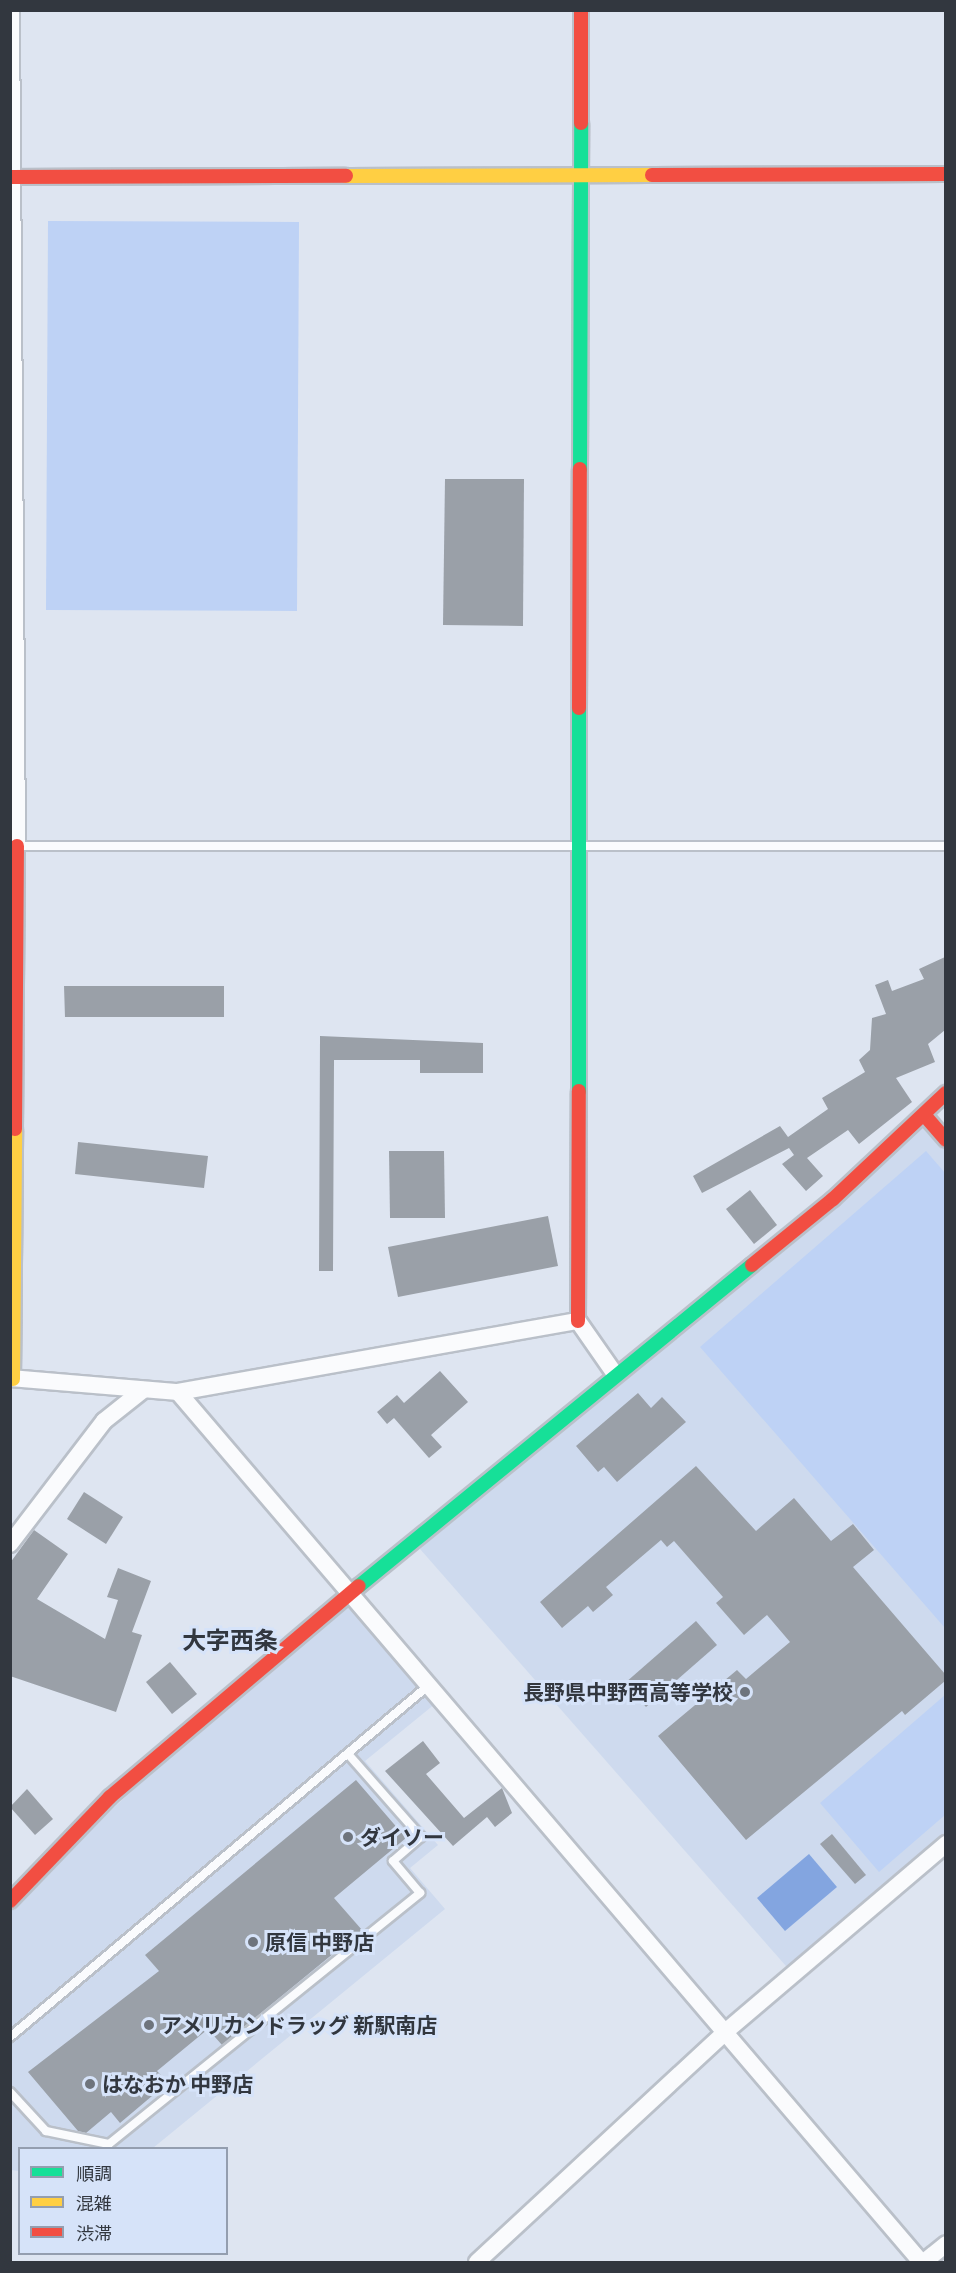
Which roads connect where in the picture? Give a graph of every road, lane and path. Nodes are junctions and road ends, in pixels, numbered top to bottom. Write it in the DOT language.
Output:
graph roads {
  1 [pos="11,10"];
  2 [pos="581,10"];
  3 [pos="579,172"];
  4 [pos="945,174"];
  5 [pos="11,177"];
  6 [pos="14,846"];
  7 [pos="580,846"];
  8 [pos="945,846"];
  9 [pos="945,1093"];
  10 [pos="926,1118"];
  11 [pos="945,1140"];
  12 [pos="578,1321"];
  13 [pos="615,1374"];
  14 [pos="12,1378"];
  15 [pos="143,1390"];
  16 [pos="178,1392"];
  17 [pos="10,1544"];
  18 [pos="351,1592"];
  19 [pos="429,1685"];
  20 [pos="348,1754"];
  21 [pos="945,1844"];
  22 [pos="10,1901"];
  23 [pos="724,2033"];
  24 [pos="10,2037"];
  25 [pos="10,2092"];
  26 [pos="945,2244"];
  27 [pos="477,2262"];
  28 [pos="923,2262"];
  1 -- 5 [label="street"];
  2 -- 3 [label="street"];
  3 -- 4 [label="street"];
  3 -- 5 [label="street"];
  3 -- 7 [label="street"];
  5 -- 6 [label="street"];
  6 -- 7 [label="lane"];
  6 -- 14 [label="street"];
  7 -- 8 [label="lane"];
  7 -- 12 [label="street"];
  9 -- 10 [label="street"];
  10 -- 11 [label="street"];
  10 -- 13 [label="street"];
  12 -- 13 [label="street"];
  12 -- 16 [label="street"];
  13 -- 18 [label="street"];
  14 -- 15 [label="street"];
  15 -- 16 [label="street"];
  15 -- 17 [label="street"];
  16 -- 18 [label="street"];
  18 -- 19 [label="street"];
  18 -- 22 [label="street"];
  19 -- 20 [label="lane"];
  19 -- 23 [label="street"];
  20 -- 24 [label="lane"];
  20 -- 25 [label="lane"];
  21 -- 23 [label="street"];
  23 -- 27 [label="street"];
  23 -- 28 [label="street"];
  26 -- 28 [label="street"];
}
